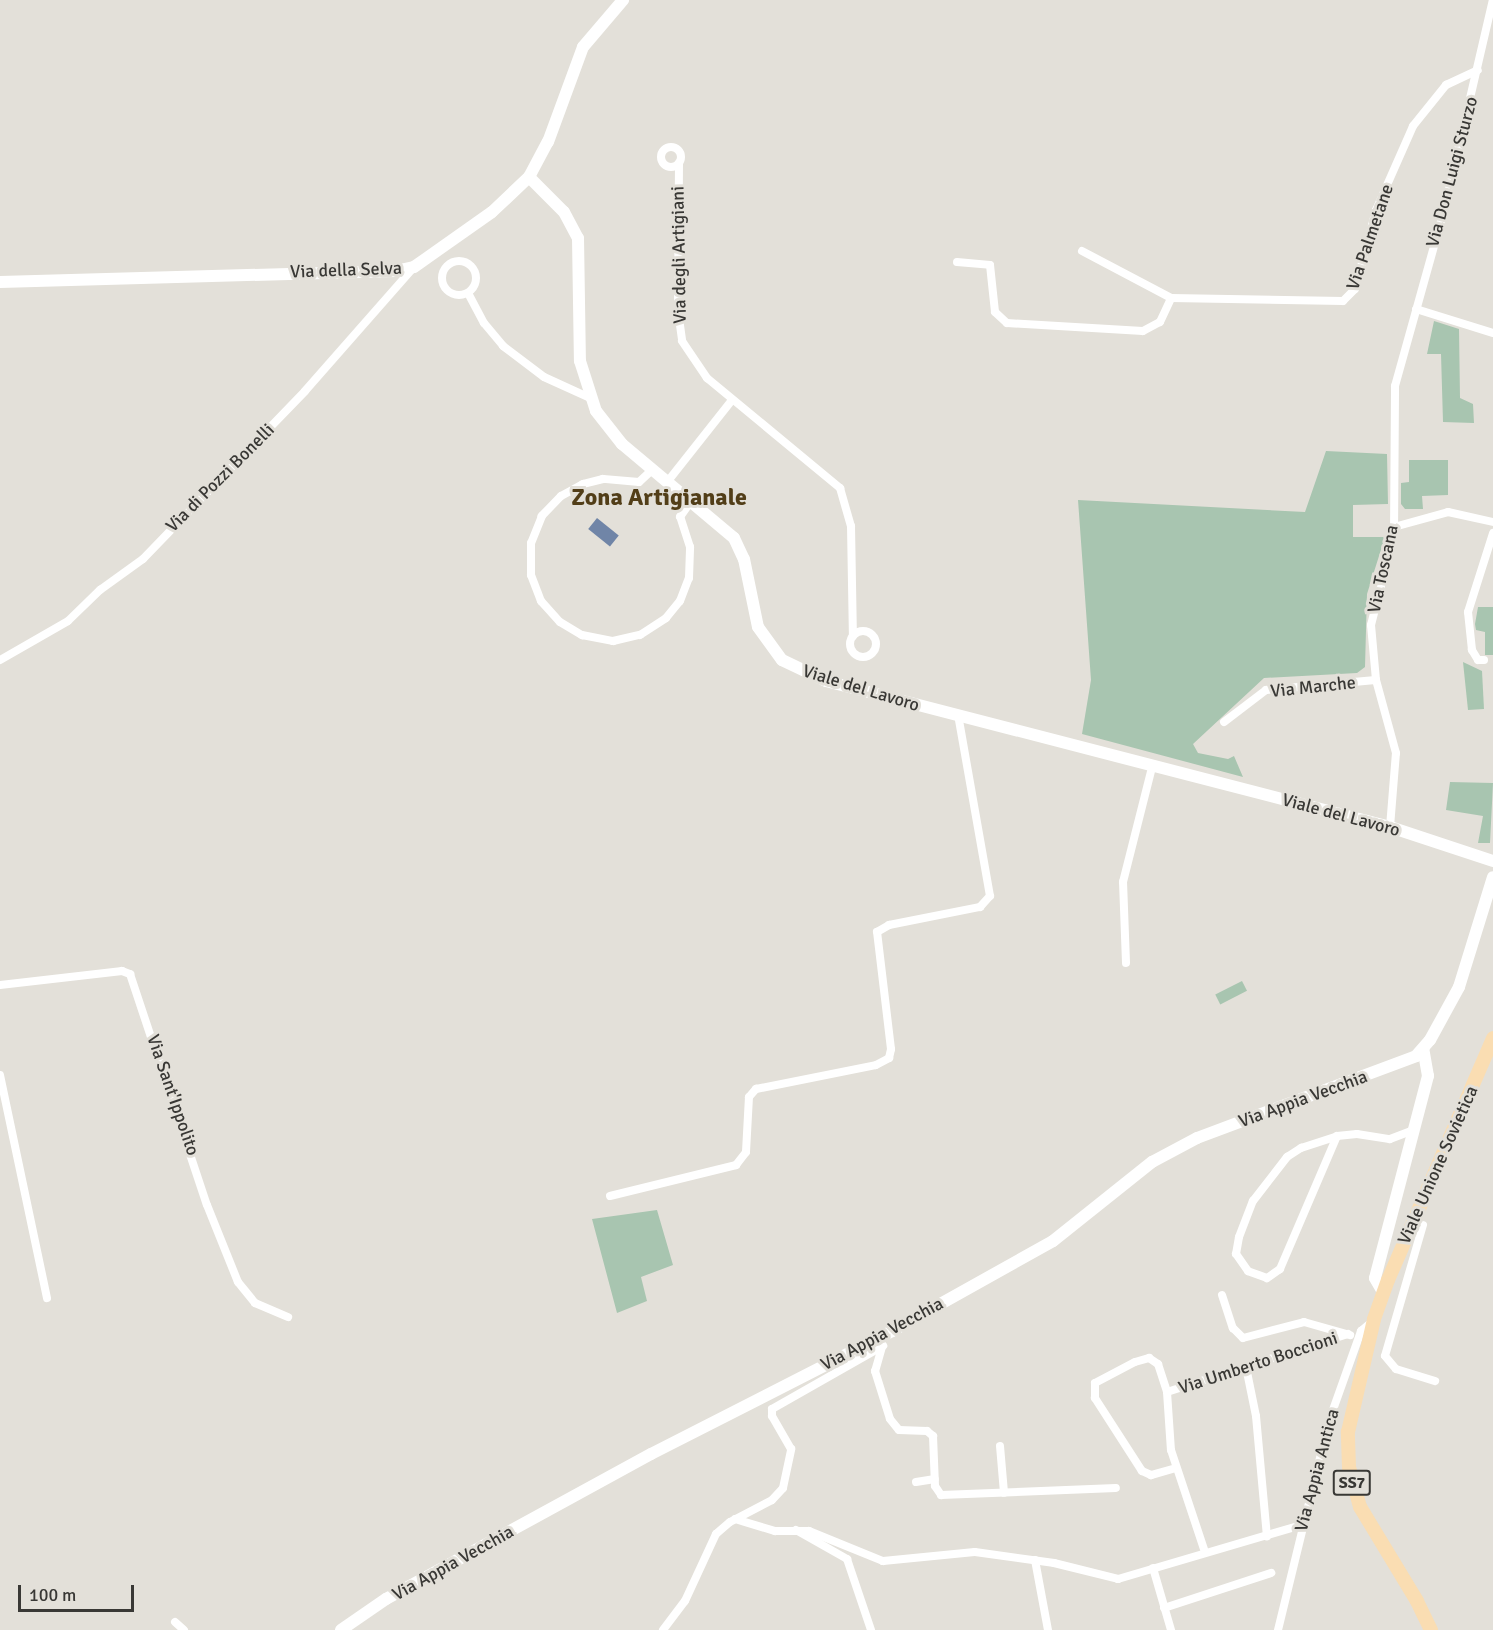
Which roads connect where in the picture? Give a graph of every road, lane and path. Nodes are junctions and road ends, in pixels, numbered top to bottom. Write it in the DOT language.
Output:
graph roads {
  1 [pos="623,0"];
  2 [pos="1493,0"];
  3 [pos="1478,70"];
  4 [pos="679,163"];
  5 [pos="529,177"];
  6 [pos="1082,251"];
  7 [pos="957,262"];
  8 [pos="414,267"];
  9 [pos="0,282"];
  10 [pos="468,293"];
  11 [pos="1171,298"];
  12 [pos="1416,309"];
  13 [pos="1493,333"];
  14 [pos="590,398"];
  15 [pos="732,400"];
  16 [pos="653,469"];
  17 [pos="668,481"];
  18 [pos="692,500"];
  19 [pos="1493,522"];
  20 [pos="1394,527"];
  21 [pos="1493,533"];
  22 [pos="853,636"];
  23 [pos="0,660"];
  24 [pos="1484,660"];
  25 [pos="1376,680"];
  26 [pos="958,716"];
  27 [pos="1224,722"];
  28 [pos="1152,767"];
  29 [pos="1390,827"];
  30 [pos="1493,861"];
  31 [pos="1493,877"];
  32 [pos="1126,963"];
  33 [pos="0,985"];
  34 [pos="1493,1038"];
  35 [pos="1423,1049"];
  36 [pos="0,1075"];
  37 [pos="1414,1130"];
  38 [pos="1337,1136"];
  39 [pos="610,1196"];
  40 [pos="1420,1224"];
  41 [pos="1383,1292"];
  42 [pos="1222,1295"];
  43 [pos="47,1298"];
  44 [pos="288,1317"];
  45 [pos="1374,1319"];
  46 [pos="892,1331"];
  47 [pos="1348,1334"];
  48 [pos="1359,1336"];
  49 [pos="883,1346"];
  50 [pos="1246,1367"];
  51 [pos="1435,1381"];
  52 [pos="1167,1392"];
  53 [pos="1000,1446"];
  54 [pos="1176,1468"];
  55 [pos="935,1479"];
  56 [pos="916,1482"];
  57 [pos="1116,1488"];
  58 [pos="1004,1493"];
  59 [pos="735,1519"];
  60 [pos="1301,1525"];
  61 [pos="796,1530"];
  62 [pos="1267,1538"];
  63 [pos="1205,1552"];
  64 [pos="1035,1560"];
  65 [pos="1153,1568"];
  66 [pos="1271,1573"];
  67 [pos="1164,1608"];
  68 [pos="175,1623"];
  69 [pos="184,1630"];
  70 [pos="341,1630"];
  71 [pos="663,1630"];
  72 [pos="871,1630"];
  73 [pos="1048,1630"];
  74 [pos="1171,1630"];
  75 [pos="1278,1630"];
  76 [pos="1431,1630"];
  1 -- 5 [label="street, Via della Selva"];
  2 -- 3 [label="street, Via Don Luigi Sturzo"];
  3 -- 11 [label="street, Via Palmetane"];
  3 -- 12 [label="street, Via Don Luigi Sturzo"];
  4 -- 15 [label="street, Via degli Artigiani"];
  5 -- 8 [label="street, Via della Selva"];
  5 -- 14 [label="street, Viale del Lavoro"];
  6 -- 11 [label="street, Via Palmetane"];
  7 -- 11 [label="street"];
  8 -- 9 [label="street, Via della Selva"];
  8 -- 23 [label="street, Via di Pozzi Bonelli"];
  10 -- 10 [label="street"];
  10 -- 14 [label="street"];
  12 -- 13 [label="street"];
  12 -- 20 [label="street, Via Toscana"];
  14 -- 16 [label="street, Viale del Lavoro"];
  15 -- 17 [label="street"];
  15 -- 22 [label="street, Via degli Artigiani"];
  16 -- 17 [label="street, Viale del Lavoro"];
  16 -- 18 [label="street"];
  17 -- 18 [label="street, Viale del Lavoro"];
  18 -- 26 [label="street, Viale del Lavoro"];
  19 -- 20 [label="street"];
  20 -- 25 [label="street, Via Toscana"];
  21 -- 24 [label="street"];
  25 -- 27 [label="street, Via Marche"];
  25 -- 29 [label="street, Via Toscana"];
  26 -- 28 [label="street, Viale del Lavoro"];
  26 -- 39 [label="street"];
  28 -- 29 [label="street, Viale del Lavoro"];
  28 -- 32 [label="street"];
  29 -- 30 [label="street, Viale del Lavoro"];
  31 -- 35 [label="street"];
  33 -- 44 [label="street, Via Sant'Ippolito"];
  34 -- 40 [label="main road, Viale Unione Sovietica / SS7"];
  35 -- 37 [label="street"];
  35 -- 46 [label="street, Via Appia Vecchia"];
  36 -- 43 [label="street"];
  37 -- 38 [label="street"];
  37 -- 41 [label="street"];
  38 -- 38 [label="street"];
  40 -- 41 [label="main road, Viale Unione Sovietica / SS7"];
  40 -- 51 [label="street"];
  41 -- 45 [label="main road, SS7"];
  42 -- 47 [label="street"];
  45 -- 48 [label="street, Via Appia Antica"];
  45 -- 76 [label="main road, SS7"];
  46 -- 49 [label="street"];
  46 -- 70 [label="street, Via Appia Vecchia"];
  47 -- 48 [label="street"];
  47 -- 50 [label="street, Via Umberto Boccioni"];
  48 -- 60 [label="street, Via Appia Antica"];
  49 -- 55 [label="street"];
  49 -- 59 [label="street"];
  50 -- 52 [label="street, Via Umberto Boccioni"];
  50 -- 62 [label="street"];
  52 -- 54 [label="street"];
  52 -- 54 [label="street"];
  53 -- 58 [label="street"];
  54 -- 63 [label="street"];
  55 -- 56 [label="street"];
  55 -- 58 [label="street"];
  57 -- 58 [label="street"];
  59 -- 61 [label="street"];
  59 -- 71 [label="street"];
  60 -- 62 [label="street"];
  60 -- 75 [label="street, Via Appia Antica"];
  61 -- 64 [label="street"];
  61 -- 72 [label="street"];
  62 -- 63 [label="street"];
  63 -- 65 [label="street"];
  64 -- 65 [label="street"];
  64 -- 73 [label="street"];
  65 -- 67 [label="street"];
  66 -- 67 [label="street"];
  67 -- 74 [label="street"];
  68 -- 69 [label="street"];
}
